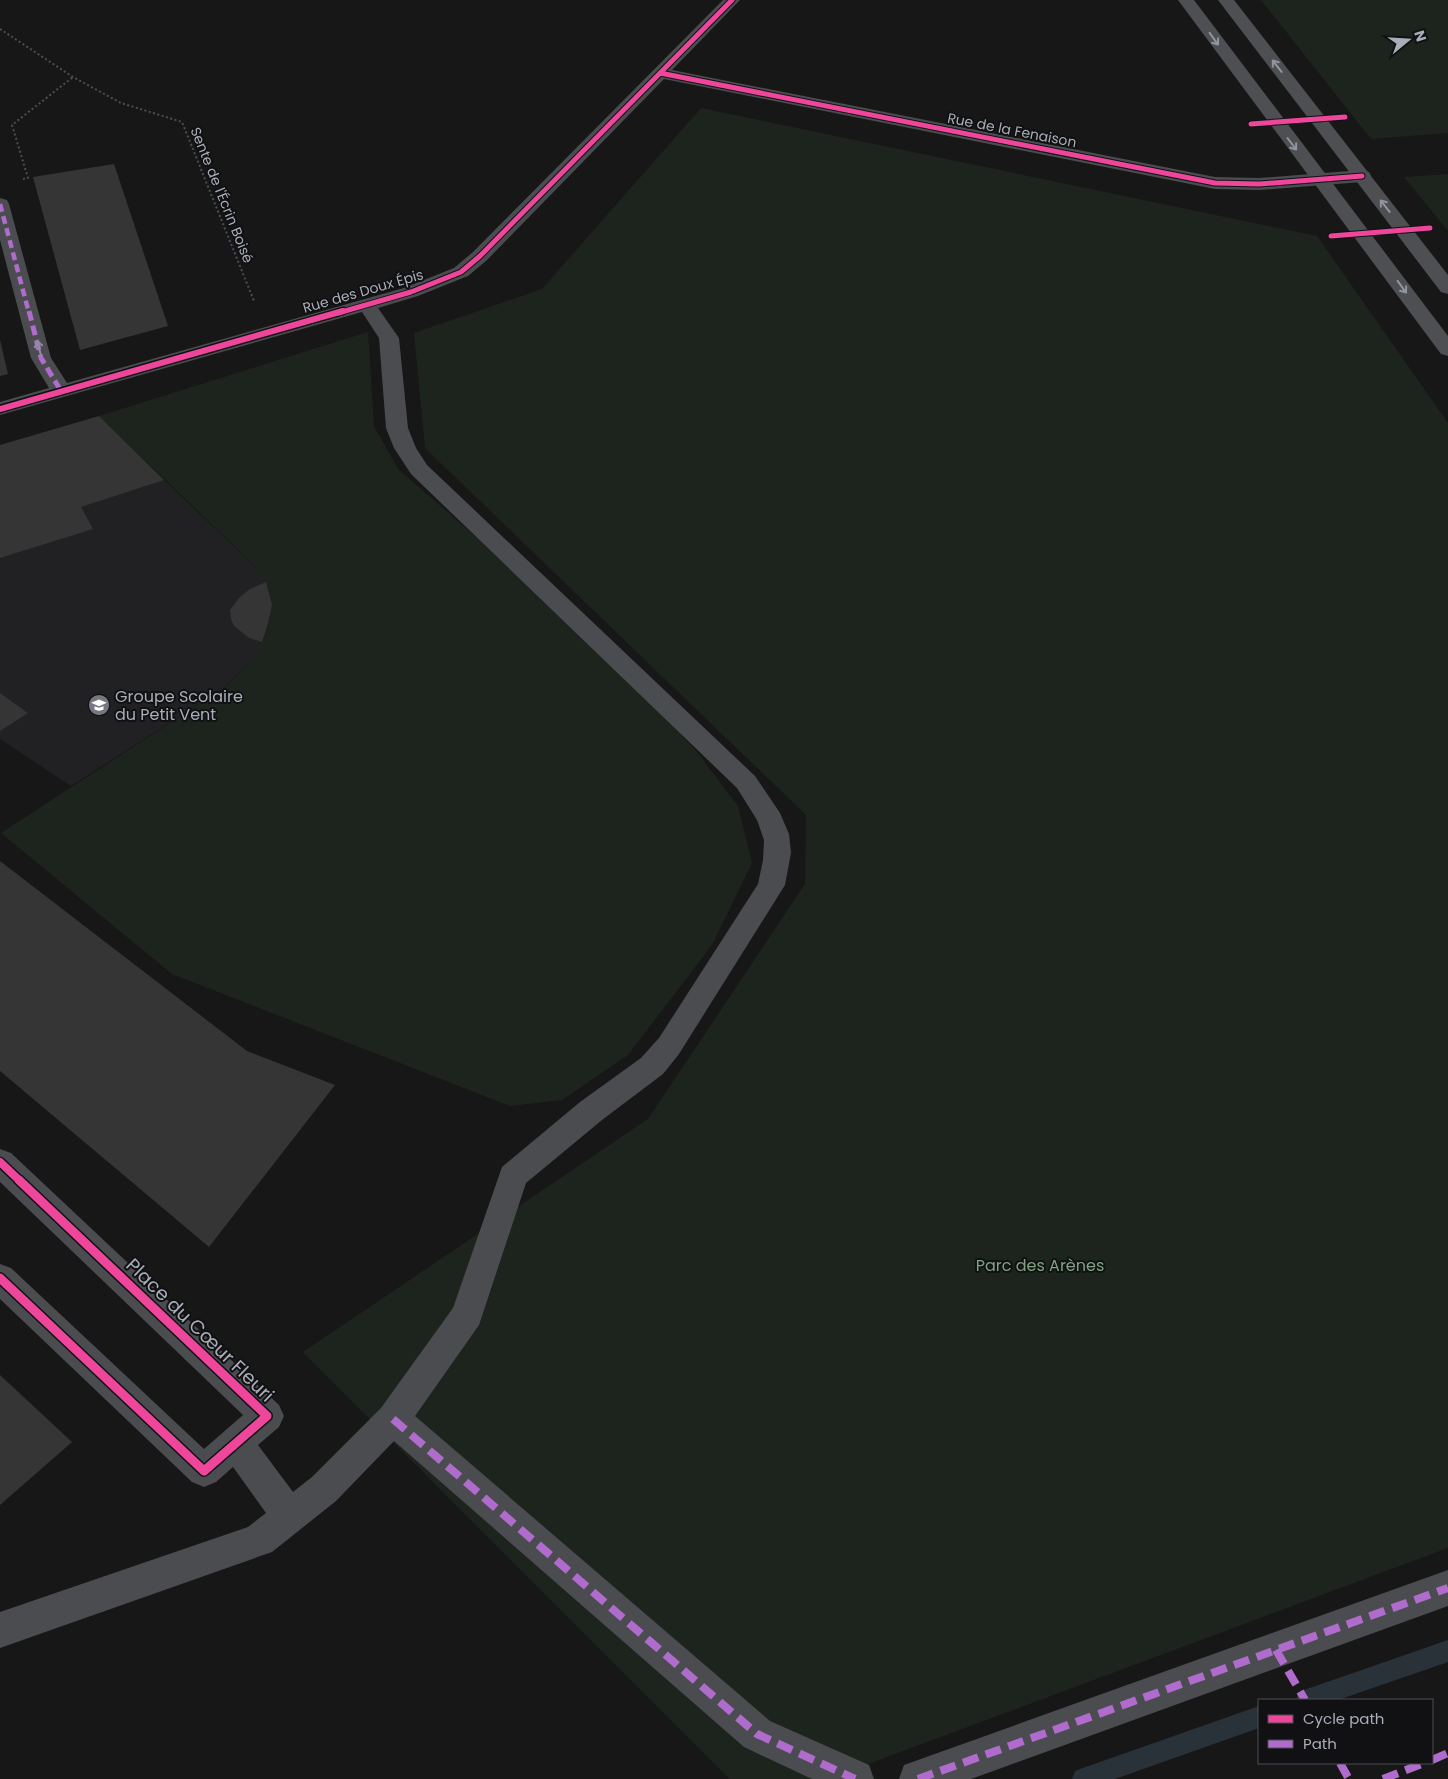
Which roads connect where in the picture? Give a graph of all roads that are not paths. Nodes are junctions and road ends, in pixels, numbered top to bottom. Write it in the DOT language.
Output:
graph roads {
  1 [pos="732,0"];
  2 [pos="1186,0"];
  3 [pos="1226,0"];
  4 [pos="660,73"];
  5 [pos="1362,176"];
  6 [pos="1319,180"];
  7 [pos="0,204"];
  8 [pos="1448,288"];
  9 [pos="366,304"];
  10 [pos="1448,350"];
  11 [pos="61,391"];
  12 [pos="0,409"];
  13 [pos="0,1162"];
  14 [pos="0,1278"];
  15 [pos="393,1419"];
  16 [pos="236,1444"];
  17 [pos="290,1516"];
  18 [pos="1448,1588"];
  19 [pos="0,1630"];
  20 [pos="855,1779"];
  21 [pos="918,1779"];
  1 -- 4 [label="street, Rue des Doux Épis"];
  2 -- 6 [label="main road, one-way"];
  5 -- 3 [label="main road, one-way"];
  4 -- 6 [label="street, Rue de la Fenaison"];
  4 -- 9 [label="street, Rue des Doux Épis"];
  5 -- 6 [label="street, Rue de la Fenaison"];
  8 -- 5 [label="main road, one-way"];
  6 -- 10 [label="main road, one-way"];
  11 -- 7 [label="street, one-way"];
  9 -- 11 [label="street, Rue des Doux Épis"];
  9 -- 15 [label="street"];
  11 -- 12 [label="street, Rue des Doux Épis"];
  13 -- 16 [label="street, Place du Cœur Fleuri"];
  14 -- 16 [label="street, Place du Cœur Fleuri"];
  15 -- 17 [label="street"];
  15 -- 20 [label="street"];
  16 -- 17 [label="street"];
  17 -- 19 [label="street"];
  18 -- 21 [label="street"];
}
